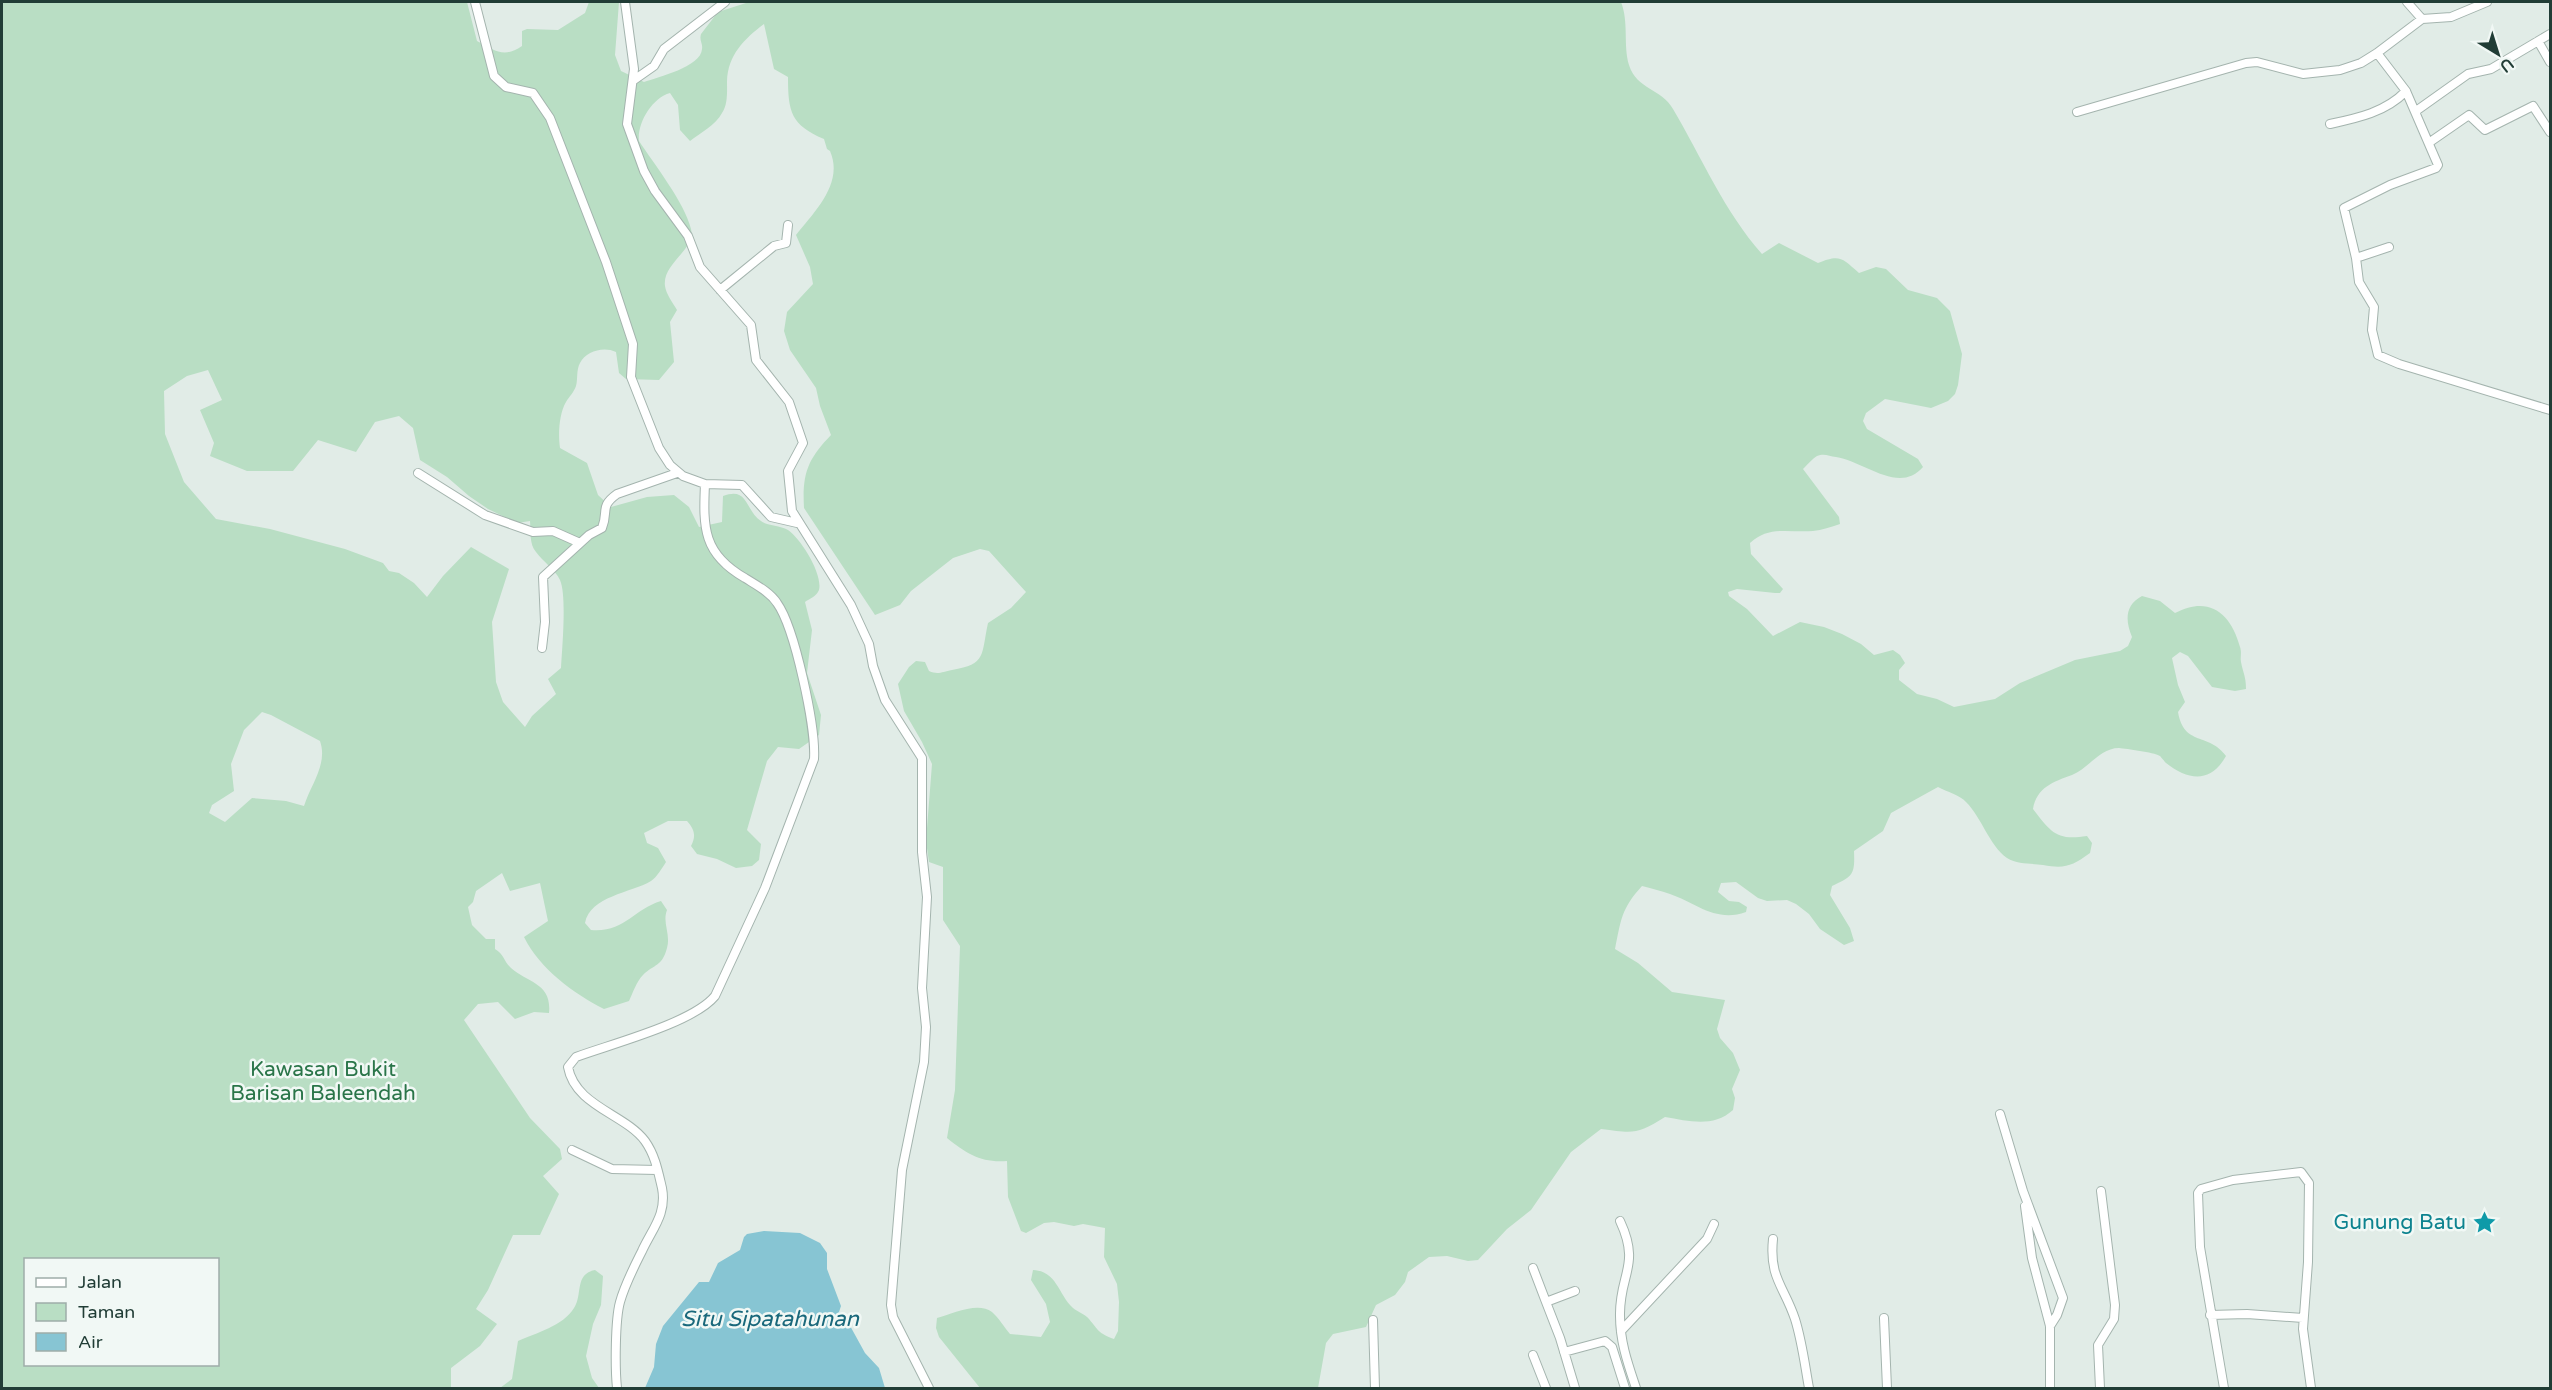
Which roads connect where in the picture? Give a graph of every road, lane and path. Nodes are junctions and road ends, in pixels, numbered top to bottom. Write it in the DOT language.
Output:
graph roads {
  1 [pos="475,2"];
  2 [pos="625,2"];
  3 [pos="725,2"];
  4 [pos="2407,2"];
  5 [pos="2487,2"];
  6 [pos="2422,20"];
  7 [pos="2550,34"];
  8 [pos="2538,41"];
  9 [pos="2377,53"];
  10 [pos="2550,62"];
  11 [pos="634,80"];
  12 [pos="2406,91"];
  13 [pos="2416,111"];
  14 [pos="2077,112"];
  15 [pos="2330,124"];
  16 [pos="2550,132"];
  17 [pos="2430,142"];
  18 [pos="788,225"];
  19 [pos="2389,247"];
  20 [pos="2356,258"];
  21 [pos="720,290"];
  22 [pos="2550,410"];
  23 [pos="418,473"];
  24 [pos="677,473"];
  25 [pos="705,484"];
  26 [pos="797,522"];
  27 [pos="580,543"];
  28 [pos="542,648"];
  29 [pos="2000,1114"];
  30 [pos="572,1150"];
  31 [pos="657,1170"];
  32 [pos="2023,1191"];
  33 [pos="2101,1191"];
  34 [pos="1620,1221"];
  35 [pos="1714,1224"];
  36 [pos="1773,1239"];
  37 [pos="1533,1268"];
  38 [pos="1575,1290"];
  39 [pos="1546,1302"];
  40 [pos="2210,1315"];
  41 [pos="1884,1318"];
  42 [pos="2303,1318"];
  43 [pos="1373,1320"];
  44 [pos="2050,1326"];
  45 [pos="1621,1331"];
  46 [pos="1564,1352"];
  47 [pos="1533,1355"];
  48 [pos="617,1389"];
  49 [pos="929,1389"];
  50 [pos="1375,1389"];
  51 [pos="1546,1389"];
  52 [pos="1575,1389"];
  53 [pos="1625,1389"];
  54 [pos="1636,1389"];
  55 [pos="1809,1389"];
  56 [pos="1887,1389"];
  57 [pos="2050,1389"];
  58 [pos="2100,1389"];
  59 [pos="2224,1389"];
  60 [pos="2311,1389"];
  1 -- 24 [label="street"];
  2 -- 11 [label="street"];
  3 -- 11 [label="street"];
  4 -- 6 [label="street"];
  5 -- 6 [label="street"];
  6 -- 9 [label="street"];
  7 -- 8 [label="street"];
  8 -- 10 [label="street"];
  8 -- 13 [label="street"];
  9 -- 12 [label="street"];
  9 -- 14 [label="street"];
  11 -- 21 [label="street"];
  12 -- 13 [label="street"];
  12 -- 15 [label="street"];
  13 -- 17 [label="street"];
  16 -- 17 [label="street"];
  17 -- 20 [label="street"];
  18 -- 21 [label="street"];
  19 -- 20 [label="street"];
  20 -- 22 [label="street"];
  21 -- 26 [label="street"];
  23 -- 27 [label="street"];
  24 -- 25 [label="street"];
  24 -- 27 [label="street"];
  25 -- 26 [label="street"];
  25 -- 31 [label="street"];
  26 -- 49 [label="street"];
  27 -- 28 [label="street"];
  29 -- 32 [label="street"];
  30 -- 31 [label="street"];
  31 -- 48 [label="street"];
  32 -- 44 [label="street"];
  32 -- 44 [label="street"];
  33 -- 58 [label="street"];
  34 -- 45 [label="street"];
  35 -- 45 [label="street"];
  36 -- 55 [label="street"];
  37 -- 39 [label="street"];
  38 -- 39 [label="street"];
  39 -- 46 [label="street"];
  40 -- 42 [label="street"];
  40 -- 42 [label="street"];
  40 -- 59 [label="street"];
  41 -- 56 [label="street"];
  42 -- 60 [label="street"];
  43 -- 50 [label="street"];
  44 -- 57 [label="street"];
  45 -- 54 [label="street"];
  46 -- 52 [label="street"];
  46 -- 53 [label="street"];
  47 -- 51 [label="street"];
}
